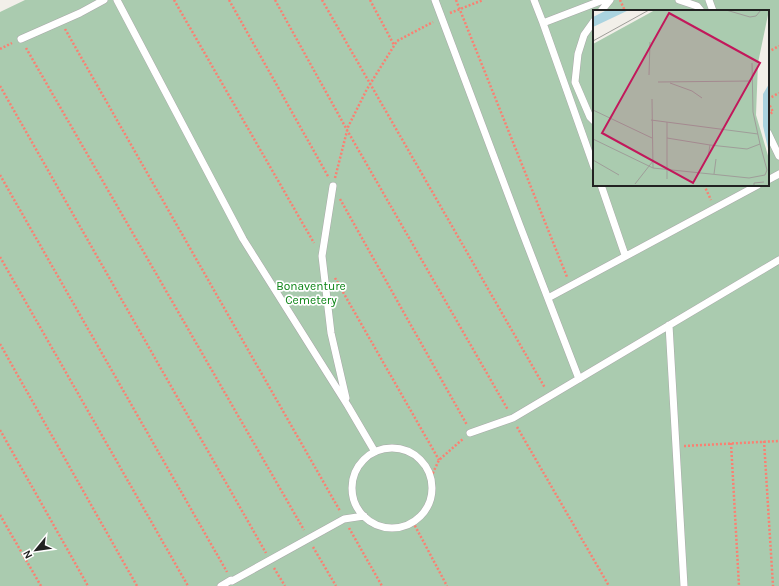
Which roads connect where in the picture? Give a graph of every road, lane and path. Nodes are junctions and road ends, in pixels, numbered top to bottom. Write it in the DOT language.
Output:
graph roads {
  1 [pos="104,0"];
  2 [pos="117,0"];
  3 [pos="174,0"];
  4 [pos="229,0"];
  5 [pos="275,0"];
  6 [pos="322,0"];
  7 [pos="370,0"];
  8 [pos="435,0"];
  9 [pos="456,0"];
  10 [pos="483,0"];
  11 [pos="534,0"];
  12 [pos="603,0"];
  13 [pos="610,0"];
  14 [pos="620,0"];
  15 [pos="679,0"];
  16 [pos="709,0"];
  17 [pos="460,9"];
  18 [pos="602,10"];
  19 [pos="625,10"];
  20 [pos="700,10"];
  21 [pos="713,10"];
  22 [pos="442,16"];
  23 [pos="61,22"];
  24 [pos="593,22"];
  25 [pos="543,23"];
  26 [pos="21,39"];
  27 [pos="394,46"];
  28 [pos="779,46"];
  29 [pos="0,48"];
  30 [pos="769,51"];
  31 [pos="370,84"];
  32 [pos="0,86"];
  33 [pos="779,92"];
  34 [pos="769,98"];
  35 [pos="769,104"];
  36 [pos="769,114"];
  37 [pos="593,120"];
  38 [pos="347,130"];
  39 [pos="769,135"];
  40 [pos="779,156"];
  41 [pos="593,164"];
  42 [pos="779,174"];
  43 [pos="0,175"];
  44 [pos="769,179"];
  45 [pos="333,186"];
  46 [pos="600,186"];
  47 [pos="704,186"];
  48 [pos="756,186"];
  49 [pos="714,208"];
  50 [pos="625,255"];
  51 [pos="322,256"];
  52 [pos="0,257"];
  53 [pos="778,260"];
  54 [pos="334,277"];
  55 [pos="570,285"];
  56 [pos="548,298"];
  57 [pos="669,325"];
  58 [pos="0,344"];
  59 [pos="579,379"];
  60 [pos="550,396"];
  61 [pos="348,406"];
  62 [pos="513,418"];
  63 [pos="0,430"];
  64 [pos="470,433"];
  65 [pos="779,441"];
  66 [pos="764,442"];
  67 [pos="731,443"];
  68 [pos="676,446"];
  69 [pos="375,452"];
  70 [pos="439,460"];
  71 [pos="431,477"];
  72 [pos="0,515"];
  73 [pos="364,516"];
  74 [pos="344,519"];
  75 [pos="413,522"];
  76 [pos="309,538"];
  77 [pos="270,560"];
  78 [pos="232,581"];
  79 [pos="41,586"];
  80 [pos="88,586"];
  81 [pos="137,586"];
  82 [pos="188,586"];
  83 [pos="221,586"];
  84 [pos="285,586"];
  85 [pos="336,586"];
  86 [pos="382,586"];
  87 [pos="447,586"];
  88 [pos="609,586"];
  89 [pos="684,586"];
  90 [pos="739,586"];
  91 [pos="773,586"];
  1 -- 23 [label="lane"];
  2 -- 61 [label="lane"];
  3 -- 51 [label="path"];
  4 -- 45 [label="path"];
  5 -- 38 [label="path"];
  6 -- 31 [label="path"];
  7 -- 27 [label="path"];
  8 -- 22 [label="lane"];
  9 -- 17 [label="path"];
  10 -- 17 [label="path"];
  11 -- 25 [label="lane"];
  12 -- 25 [label="lane"];
  13 -- 18 [label="lane"];
  14 -- 19 [label="path"];
  15 -- 20 [label="lane"];
  16 -- 21 [label="lane"];
  17 -- 22 [label="path"];
  17 -- 55 [label="path"];
  22 -- 27 [label="path"];
  22 -- 56 [label="lane"];
  23 -- 26 [label="lane"];
  23 -- 74 [label="path"];
  24 -- 37 [label="lane"];
  25 -- 41 [label="lane"];
  26 -- 29 [label="path"];
  26 -- 76 [label="path"];
  27 -- 31 [label="path"];
  28 -- 30 [label="path"];
  31 -- 38 [label="path"];
  31 -- 60 [label="path"];
  32 -- 77 [label="path"];
  33 -- 34 [label="path"];
  35 -- 36 [label="path"];
  38 -- 45 [label="path"];
  38 -- 62 [label="path"];
  39 -- 40 [label="lane"];
  42 -- 44 [label="lane"];
  43 -- 78 [label="path"];
  45 -- 51 [label="lane"];
  45 -- 64 [label="path"];
  46 -- 50 [label="lane"];
  47 -- 49 [label="path"];
  48 -- 49 [label="lane"];
  49 -- 50 [label="lane"];
  50 -- 55 [label="lane"];
  51 -- 61 [label="lane"];
  52 -- 82 [label="path"];
  53 -- 57 [label="lane"];
  54 -- 70 [label="path"];
  55 -- 56 [label="lane"];
  56 -- 59 [label="lane"];
  57 -- 59 [label="lane"];
  57 -- 68 [label="lane"];
  58 -- 81 [label="path"];
  59 -- 60 [label="lane"];
  60 -- 62 [label="lane"];
  61 -- 69 [label="lane"];
  62 -- 64 [label="lane"];
  62 -- 88 [label="path"];
  63 -- 80 [label="path"];
  64 -- 70 [label="path"];
  65 -- 66 [label="path"];
  66 -- 67 [label="path"];
  66 -- 91 [label="path"];
  67 -- 68 [label="path"];
  67 -- 90 [label="path"];
  68 -- 89 [label="lane"];
  69 -- 71 [label="lane"];
  69 -- 73 [label="lane"];
  70 -- 71 [label="path"];
  71 -- 75 [label="lane"];
  72 -- 79 [label="path"];
  73 -- 74 [label="lane"];
  73 -- 75 [label="lane"];
  74 -- 76 [label="lane"];
  74 -- 86 [label="path"];
  75 -- 87 [label="path"];
  76 -- 77 [label="lane"];
  76 -- 85 [label="path"];
  77 -- 78 [label="lane"];
  77 -- 84 [label="path"];
  78 -- 83 [label="lane"];
}
